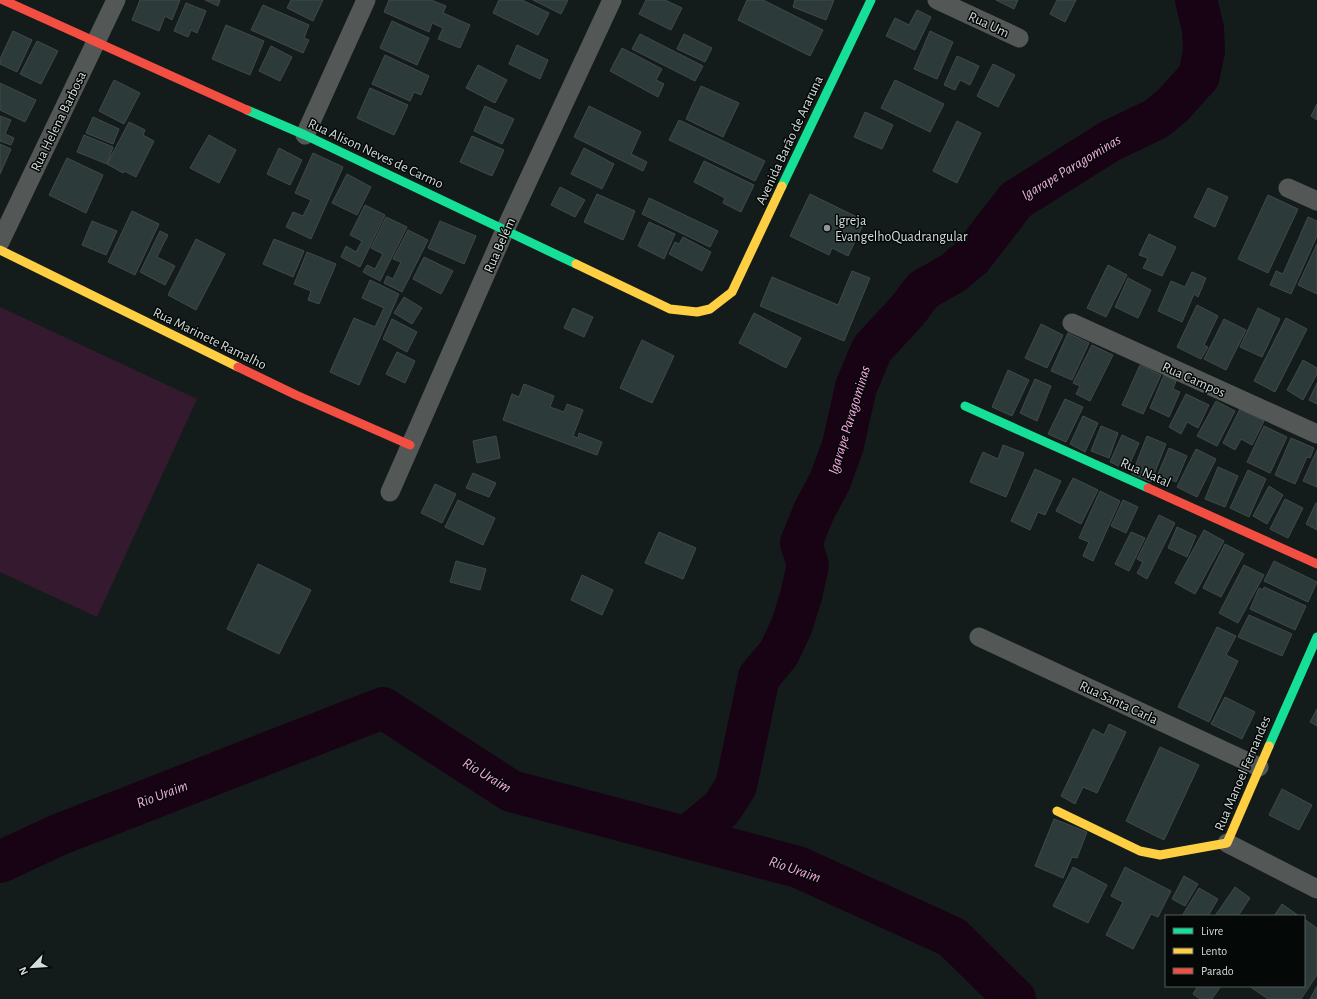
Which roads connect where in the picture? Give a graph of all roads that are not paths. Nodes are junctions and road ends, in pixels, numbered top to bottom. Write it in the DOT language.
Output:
graph roads {
  1 [pos="3,0"];
  2 [pos="116,0"];
  3 [pos="366,0"];
  4 [pos="612,0"];
  5 [pos="871,0"];
  6 [pos="937,0"];
  7 [pos="1019,38"];
  8 [pos="96,43"];
  9 [pos="305,135"];
  10 [pos="1288,188"];
  11 [pos="1317,201"];
  12 [pos="505,230"];
  13 [pos="0,242"];
  14 [pos="0,250"];
  15 [pos="732,292"];
  16 [pos="1072,323"];
  17 [pos="964,406"];
  18 [pos="1317,434"];
  19 [pos="410,445"];
  20 [pos="390,492"];
  21 [pos="1317,564"];
  22 [pos="979,637"];
  23 [pos="1317,637"];
  24 [pos="1259,767"];
  25 [pos="1057,811"];
  26 [pos="1227,843"];
  27 [pos="1317,889"];
  1 -- 8 [label="street, Rua Alison Neves de Carmo"];
  2 -- 8 [label="street, Rua Helena Barbosa"];
  3 -- 9 [label="street"];
  4 -- 12 [label="street, Rua Belém"];
  5 -- 15 [label="street, Avenida Barão de Araruna"];
  6 -- 7 [label="street, Rua Um"];
  8 -- 9 [label="street, Rua Alison Neves de Carmo"];
  8 -- 13 [label="street, Rua Helena Barbosa"];
  9 -- 12 [label="street, Rua Alison Neves de Carmo"];
  10 -- 11 [label="street"];
  12 -- 15 [label="street, Rua Alison Neves de Carmo"];
  12 -- 19 [label="street, Rua Belém"];
  14 -- 19 [label="street, Rua Marinete Ramalho"];
  16 -- 18 [label="street, Rua Campos"];
  17 -- 21 [label="street, Rua Natal"];
  19 -- 20 [label="street, Rua Belém"];
  22 -- 24 [label="street, Rua Santa Carla"];
  23 -- 24 [label="street, Rua Manoel Fernandes"];
  24 -- 26 [label="street, Rua Manoel Fernandes"];
  25 -- 26 [label="street, Rua Manoel Fernandes"];
  26 -- 27 [label="street"];
}
